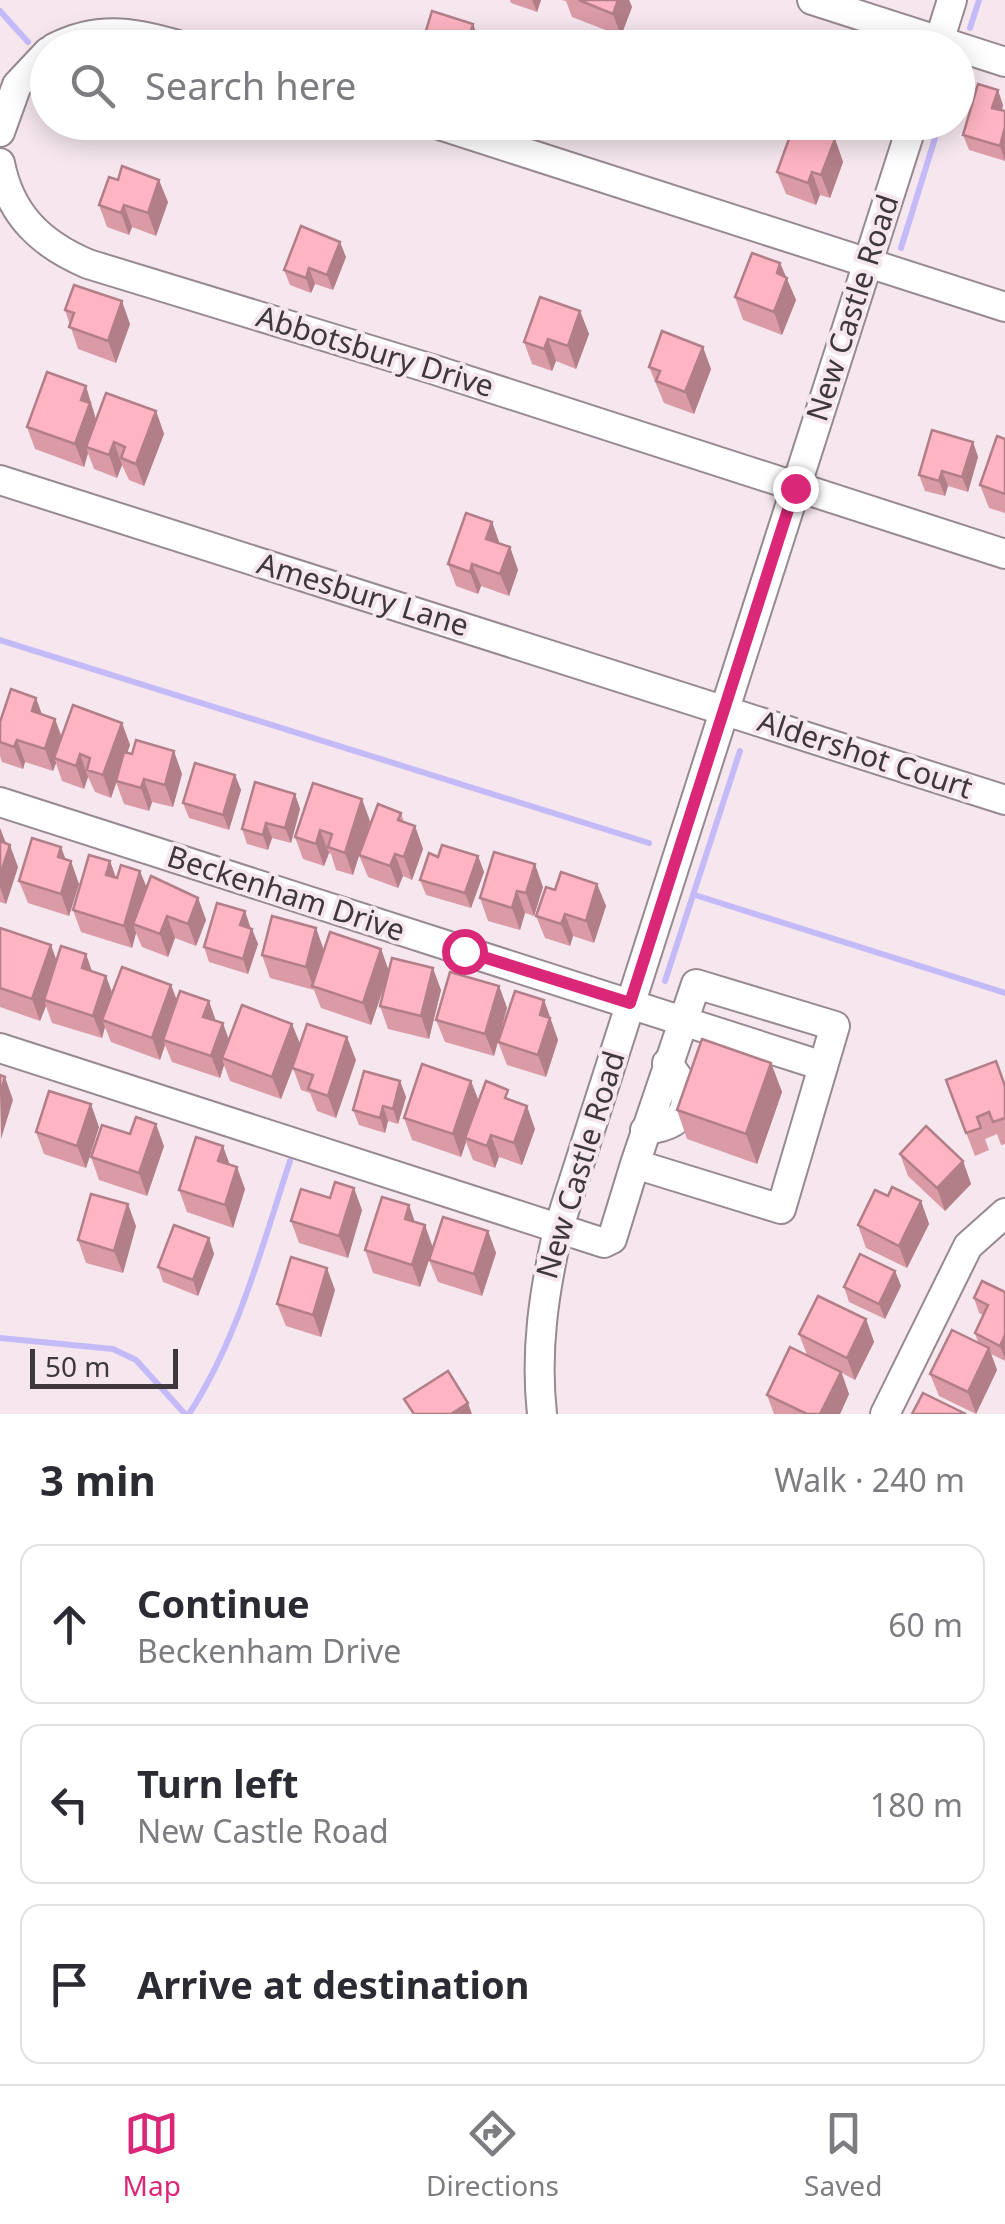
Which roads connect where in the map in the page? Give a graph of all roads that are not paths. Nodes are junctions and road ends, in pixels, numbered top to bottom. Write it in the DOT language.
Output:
graph roads {
  1 [pos="812,0"];
  2 [pos="952,0"];
  3 [pos="898,30"];
  4 [pos="942,30"];
  5 [pos="975,54"];
  6 [pos="1005,62"];
  7 [pos="30,72"];
  8 [pos="0,132"];
  9 [pos="486,140"];
  10 [pos="907,140"];
  11 [pos="0,163"];
  12 [pos="868,264"];
  13 [pos="1005,307"];
  14 [pos="0,480"];
  15 [pos="795,488"];
  16 [pos="1005,554"];
  17 [pos="725,710"];
  18 [pos="1005,800"];
  19 [pos="0,802"];
  20 [pos="630,1003"];
  21 [pos="680,1020"];
  22 [pos="0,1048"];
  23 [pos="823,1066"];
  24 [pos="635,1164"];
  25 [pos="1005,1212"];
  26 [pos="558,1230"];
  27 [pos="542,1414"];
  28 [pos="885,1414"];
  1 -- 3 [label="street"];
  2 -- 4 [label="street"];
  5 -- 6 [label="street"];
  7 -- 8 [label="street"];
  9 -- 12 [label="street"];
  10 -- 12 [label="street, New Castle Road"];
  11 -- 15 [label="street, Abbotsbury Drive"];
  12 -- 13 [label="street"];
  12 -- 15 [label="street, New Castle Road"];
  14 -- 17 [label="street, Amesbury Lane"];
  15 -- 16 [label="street, Abbotsbury Drive"];
  15 -- 17 [label="street, New Castle Road"];
  17 -- 18 [label="street, Aldershot Court"];
  17 -- 20 [label="street, New Castle Road"];
  19 -- 20 [label="street, Beckenham Drive"];
  20 -- 21 [label="street, Beckenham Drive"];
  20 -- 26 [label="street, New Castle Road"];
  21 -- 23 [label="street, Beckenham Drive"];
  21 -- 23 [label="street"];
  21 -- 24 [label="street"];
  22 -- 26 [label="street"];
  23 -- 24 [label="street"];
  24 -- 26 [label="street"];
  25 -- 28 [label="street"];
  26 -- 27 [label="street, New Castle Road"];
}
